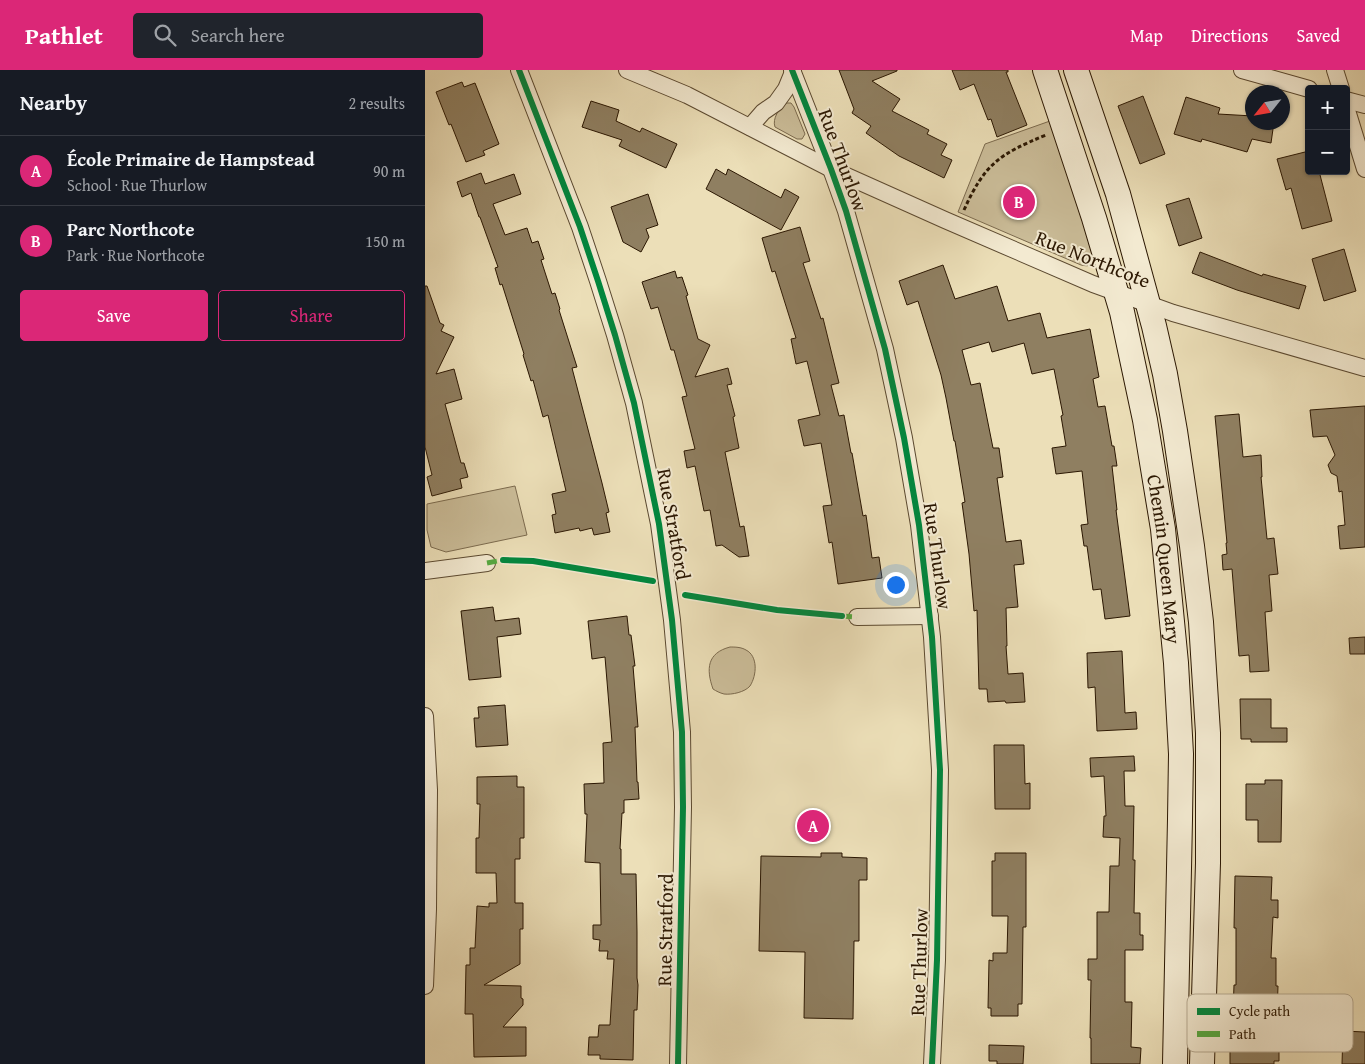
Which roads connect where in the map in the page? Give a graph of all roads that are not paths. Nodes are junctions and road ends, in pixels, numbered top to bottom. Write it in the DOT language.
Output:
graph roads {
  1 [pos="519,70"];
  2 [pos="627,70"];
  3 [pos="1045,70"];
  4 [pos="1076,70"];
  5 [pos="1242,70"];
  6 [pos="1335,70"];
  7 [pos="793,71"];
  8 [pos="1340,85"];
  9 [pos="1305,88"];
  10 [pos="1350,101"];
  11 [pos="1365,105"];
  12 [pos="1350,120"];
  13 [pos="750,127"];
  14 [pos="831,169"];
  15 [pos="1365,169"];
  16 [pos="1117,294"];
  17 [pos="1148,305"];
  18 [pos="1365,368"];
  19 [pos="487,563"];
  20 [pos="425,571"];
  21 [pos="930,616"];
  22 [pos="857,617"];
  23 [pos="1205,684"];
  24 [pos="1178,685"];
  25 [pos="425,716"];
  26 [pos="426,838"];
  27 [pos="425,986"];
  28 [pos="1204,994"];
  29 [pos="678,1064"];
  30 [pos="932,1064"];
  31 [pos="1175,1064"];
  1 -- 29 [label="street, Rue Stratford"];
  2 -- 13 [label="street, Rue Northcote"];
  3 -- 16 [label="street, Chemin Queen Mary"];
  4 -- 17 [label="street, Chemin Queen Mary"];
  5 -- 9 [label="street"];
  6 -- 8 [label="street"];
  7 -- 13 [label="street, Rue Thurlow"];
  7 -- 14 [label="street, Rue Thurlow"];
  10 -- 11 [label="street"];
  12 -- 15 [label="street"];
  13 -- 14 [label="street, Rue Northcote"];
  14 -- 16 [label="street, Rue Northcote"];
  14 -- 21 [label="street, Rue Thurlow"];
  16 -- 17 [label="street, Rue Northcote"];
  16 -- 24 [label="street, Chemin Queen Mary"];
  17 -- 18 [label="street, Rue Northcote"];
  17 -- 23 [label="street, Chemin Queen Mary"];
  19 -- 20 [label="street"];
  21 -- 22 [label="street"];
  21 -- 30 [label="street, Rue Thurlow"];
  23 -- 24 [label="street"];
  23 -- 28 [label="street, Chemin Queen Mary"];
  24 -- 31 [label="street, Chemin Queen Mary"];
  25 -- 26 [label="street"];
  26 -- 27 [label="street"];
}
